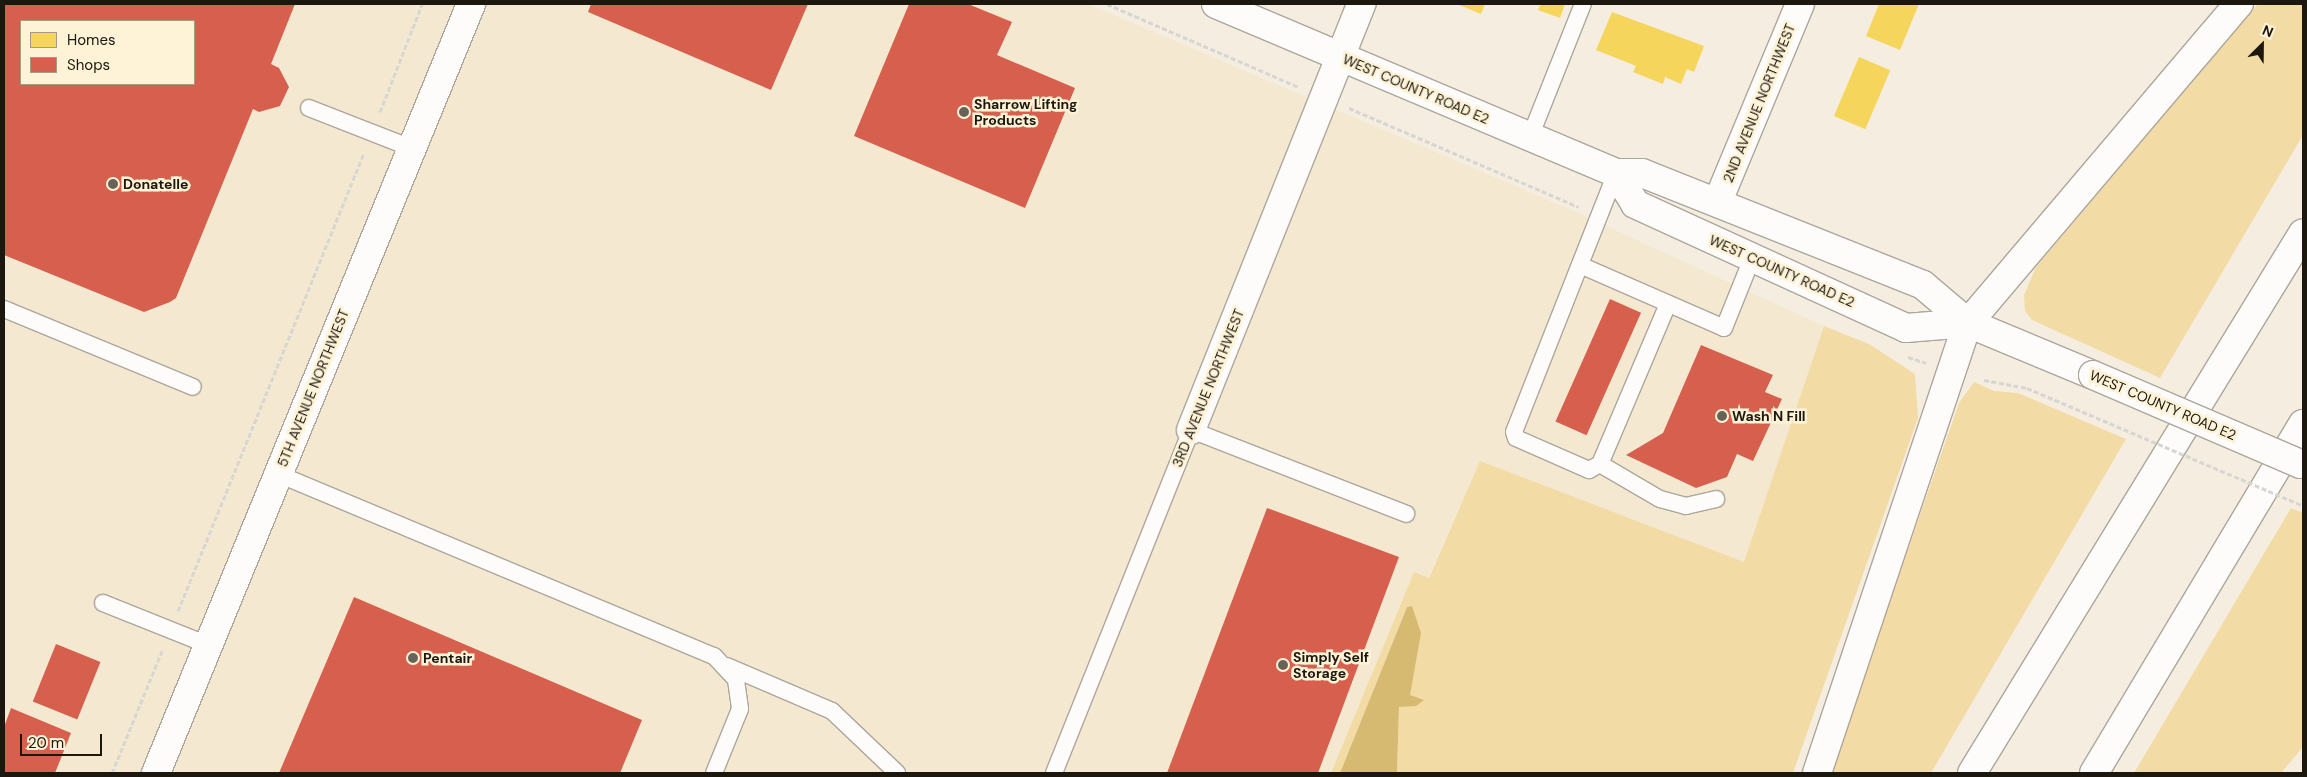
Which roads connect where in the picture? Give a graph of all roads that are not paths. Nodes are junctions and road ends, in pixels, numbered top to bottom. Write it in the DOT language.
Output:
graph roads {
  1 [pos="471,4"];
  2 [pos="1216,4"];
  3 [pos="1361,4"];
  4 [pos="1583,4"];
  5 [pos="1800,4"];
  6 [pos="2239,4"];
  7 [pos="1340,56"];
  8 [pos="309,108"];
  9 [pos="1530,137"];
  10 [pos="411,148"];
  11 [pos="1616,173"];
  12 [pos="1718,201"];
  13 [pos="2303,233"];
  14 [pos="1753,256"];
  15 [pos="1580,265"];
  16 [pos="1668,304"];
  17 [pos="4,309"];
  18 [pos="1968,323"];
  19 [pos="193,387"];
  20 [pos="2303,424"];
  21 [pos="1191,430"];
  22 [pos="1600,464"];
  23 [pos="2303,465"];
  24 [pos="278,474"];
  25 [pos="1716,499"];
  26 [pos="1406,514"];
  27 [pos="103,603"];
  28 [pos="208,645"];
  29 [pos="727,666"];
  30 [pos="156,773"];
  31 [pos="714,773"];
  32 [pos="897,773"];
  33 [pos="1054,773"];
  34 [pos="1817,773"];
  35 [pos="1972,773"];
  36 [pos="2094,773"];
  1 -- 10 [label="main road, 5TH AVENUE NORTHWEST"];
  2 -- 7 [label="main road, WEST COUNTY ROAD E2"];
  3 -- 7 [label="main road, 3RD AVENUE NORTHWEST"];
  4 -- 9 [label="lane"];
  5 -- 12 [label="main road, 2ND AVENUE NORTHWEST"];
  6 -- 18 [label="main road"];
  7 -- 9 [label="main road, WEST COUNTY ROAD E2"];
  7 -- 21 [label="main road, 3RD AVENUE NORTHWEST"];
  8 -- 10 [label="lane"];
  9 -- 11 [label="main road, WEST COUNTY ROAD E2"];
  10 -- 24 [label="main road, 5TH AVENUE NORTHWEST"];
  11 -- 12 [label="main road, WEST COUNTY ROAD E2"];
  11 -- 14 [label="main road, WEST COUNTY ROAD E2"];
  11 -- 15 [label="lane"];
  12 -- 18 [label="main road, WEST COUNTY ROAD E2"];
  13 -- 35 [label="main road"];
  14 -- 16 [label="lane"];
  14 -- 18 [label="main road, WEST COUNTY ROAD E2"];
  15 -- 16 [label="lane"];
  15 -- 22 [label="lane"];
  16 -- 22 [label="lane"];
  17 -- 19 [label="lane"];
  18 -- 23 [label="main road, WEST COUNTY ROAD E2, bridge"];
  18 -- 34 [label="main road"];
  20 -- 36 [label="main road"];
  21 -- 26 [label="lane"];
  21 -- 33 [label="lane, 3RD AVENUE NORTHWEST"];
  22 -- 25 [label="lane"];
  24 -- 28 [label="main road, 5TH AVENUE NORTHWEST"];
  24 -- 29 [label="lane"];
  27 -- 28 [label="lane"];
  28 -- 30 [label="main road, 5TH AVENUE NORTHWEST"];
  29 -- 31 [label="lane"];
  29 -- 32 [label="lane"];
}
